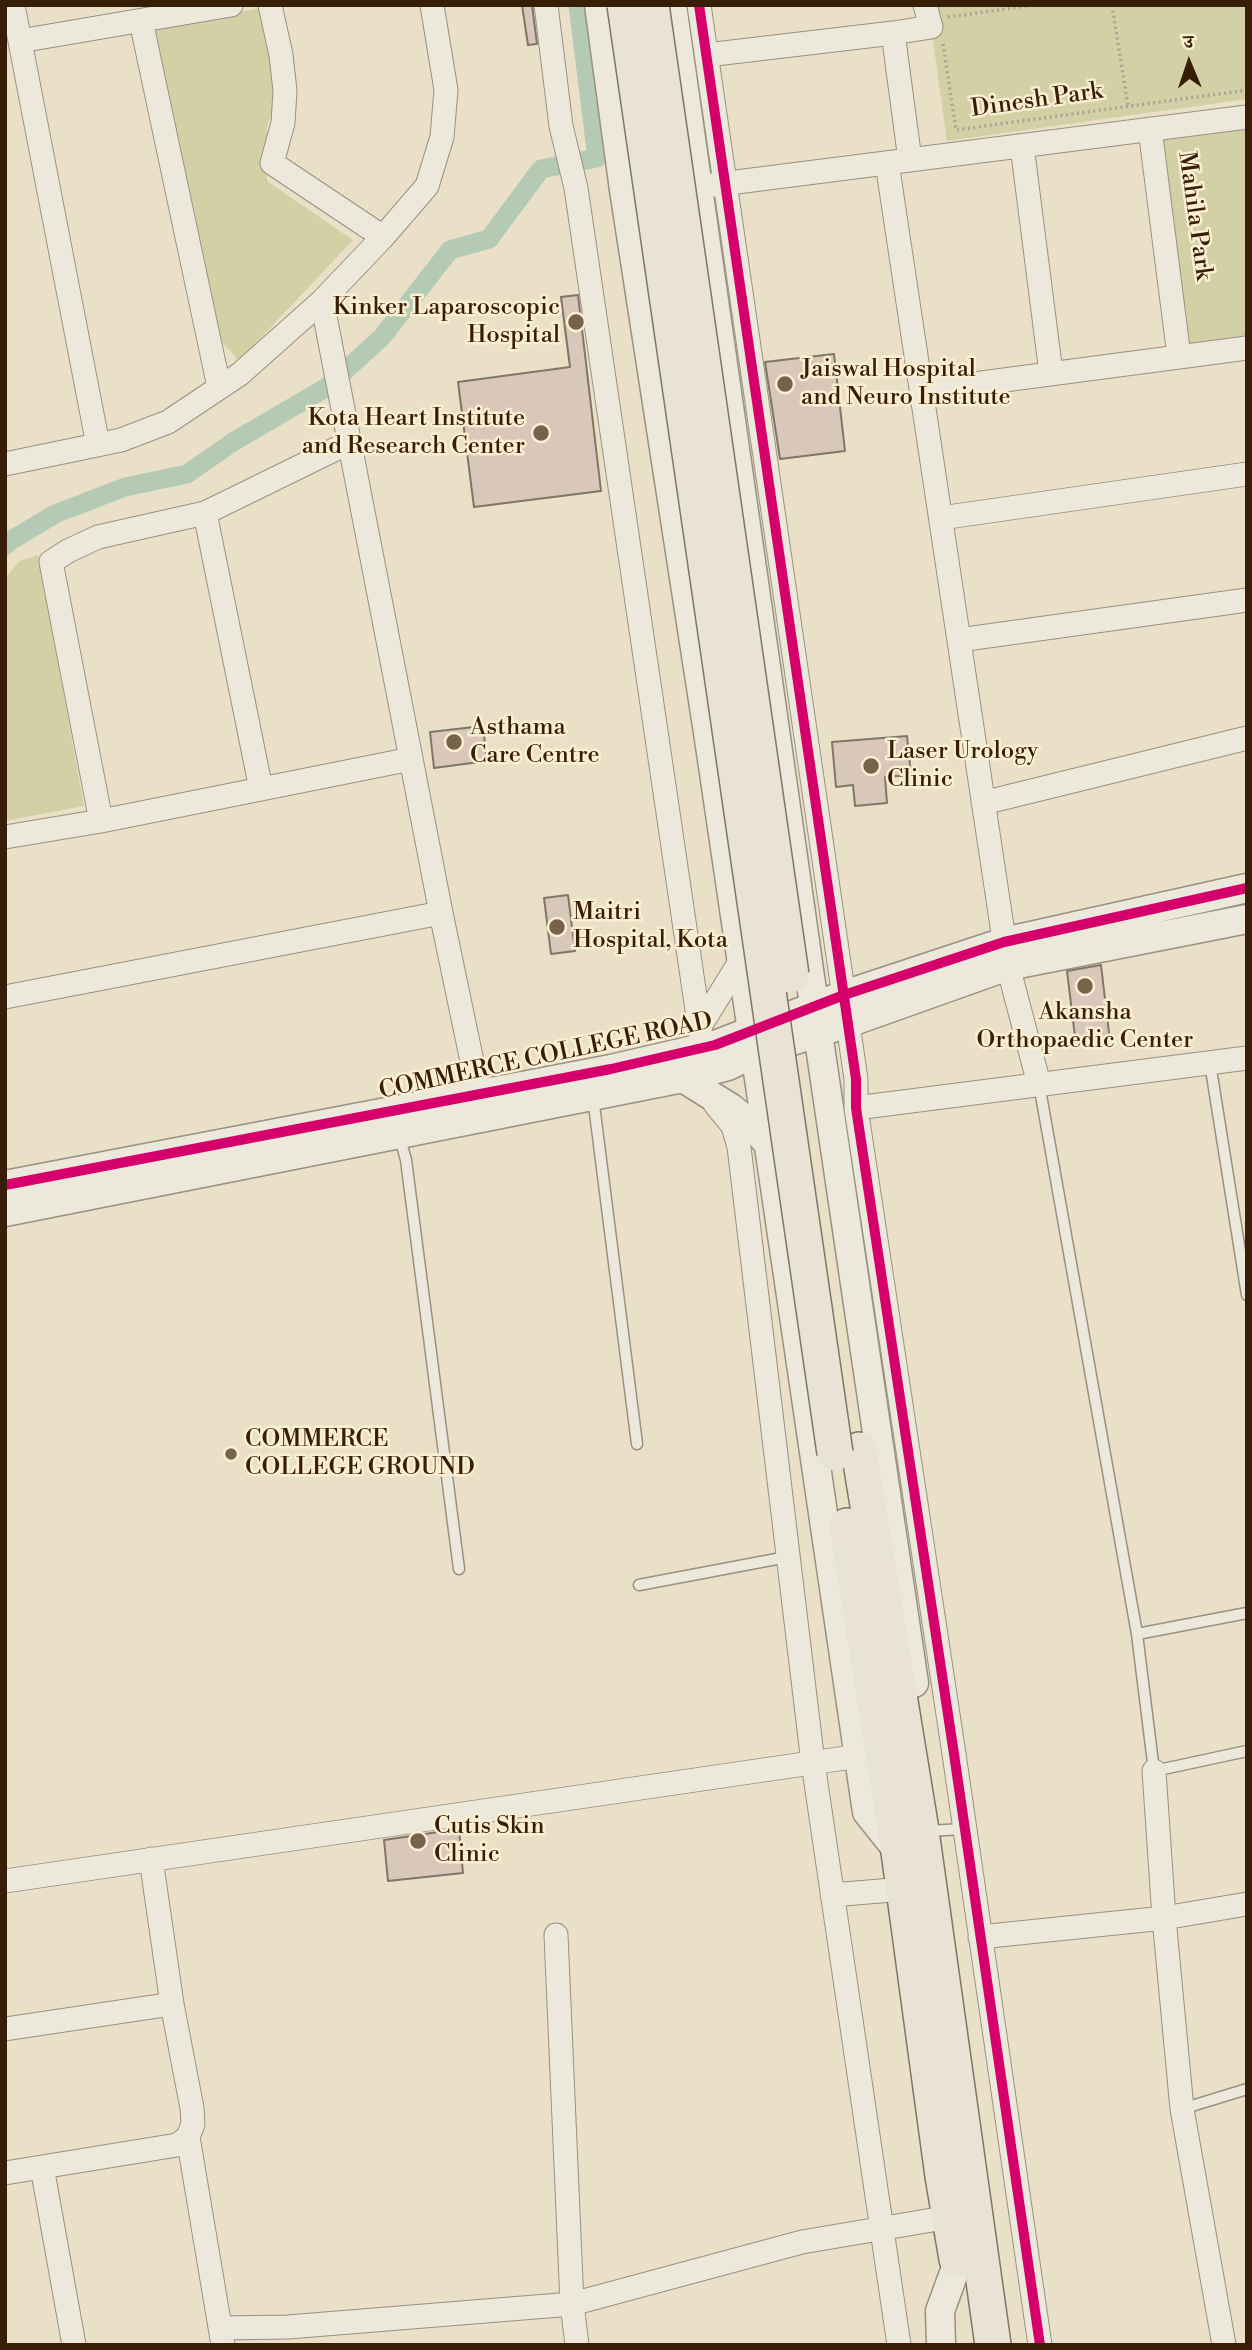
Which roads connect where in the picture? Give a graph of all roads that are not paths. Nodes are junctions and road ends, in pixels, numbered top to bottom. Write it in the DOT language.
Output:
graph roads {
  1 [pos="13,5"];
  2 [pos="231,5"];
  3 [pos="270,5"];
  4 [pos="432,5"];
  5 [pos="546,5"];
  6 [pos="599,5"];
  7 [pos="625,5"];
  8 [pos="651,5"];
  9 [pos="672,5"];
  10 [pos="699,5"];
  11 [pos="932,12"];
  12 [pos="141,21"];
  13 [pos="892,33"];
  14 [pos="20,41"];
  15 [pos="707,55"];
  16 [pos="1247,117"];
  17 [pos="1150,130"];
  18 [pos="1022,146"];
  19 [pos="910,160"];
  20 [pos="887,163"];
  21 [pos="726,184"];
  22 [pos="696,188"];
  23 [pos="383,237"];
  24 [pos="322,302"];
  25 [pos="1247,348"];
  26 [pos="1179,356"];
  27 [pos="1051,373"];
  28 [pos="219,387"];
  29 [pos="921,391"];
  30 [pos="350,442"];
  31 [pos="98,445"];
  32 [pos="5,464"];
  33 [pos="1247,474"];
  34 [pos="205,513"];
  35 [pos="941,519"];
  36 [pos="1247,600"];
  37 [pos="959,640"];
  38 [pos="1247,738"];
  39 [pos="411,759"];
  40 [pos="261,789"];
  41 [pos="983,803"];
  42 [pos="101,821"];
  43 [pos="5,837"];
  44 [pos="1247,887"];
  45 [pos="441,913"];
  46 [pos="1247,919"];
  47 [pos="834,930"];
  48 [pos="804,937"];
  49 [pos="1006,954"];
  50 [pos="741,960"];
  51 [pos="844,995"];
  52 [pos="5,997"];
  53 [pos="816,1019"];
  54 [pos="848,1023"];
  55 [pos="753,1042"];
  56 [pos="1247,1058"];
  57 [pos="1210,1063"];
  58 [pos="703,1070"];
  59 [pos="1039,1084"];
  60 [pos="593,1095"];
  61 [pos="482,1105"];
  62 [pos="856,1108"];
  63 [pos="399,1133"];
  64 [pos="760,1135"];
  65 [pos="5,1185"];
  66 [pos="5,1212"];
  67 [pos="1247,1295"];
  68 [pos="637,1444"];
  69 [pos="847,1452"];
  70 [pos="787,1557"];
  71 [pos="459,1569"];
  72 [pos="639,1585"];
  73 [pos="1247,1613"];
  74 [pos="1137,1634"];
  75 [pos="1247,1751"];
  76 [pos="855,1757"];
  77 [pos="821,1762"];
  78 [pos="1154,1771"];
  79 [pos="965,1829"];
  80 [pos="913,1836"];
  81 [pos="151,1859"];
  82 [pos="5,1881"];
  83 [pos="904,1889"];
  84 [pos="832,1895"];
  85 [pos="1247,1904"];
  86 [pos="1164,1918"];
  87 [pos="556,1936"];
  88 [pos="980,1937"];
  89 [pos="172,2004"];
  90 [pos="5,2029"];
  91 [pos="1247,2090"];
  92 [pos="1182,2109"];
  93 [pos="188,2137"];
  94 [pos="42,2167"];
  95 [pos="5,2173"];
  96 [pos="950,2217"];
  97 [pos="881,2230"];
  98 [pos="970,2267"];
  99 [pos="572,2304"];
  100 [pos="222,2336"];
  101 [pos="75,2345"];
  102 [pos="577,2345"];
  103 [pos="899,2345"];
  104 [pos="941,2345"];
  105 [pos="971,2345"];
  106 [pos="993,2345"];
  107 [pos="1009,2345"];
  108 [pos="1040,2345"];
  109 [pos="1224,2345"];
  1 -- 14 [label="street"];
  2 -- 12 [label="street"];
  3 -- 23 [label="street"];
  4 -- 23 [label="street"];
  5 -- 58 [label="street"];
  6 -- 50 [label="street"];
  7 -- 69 [label="main road, bridge"];
  8 -- 69 [label="main road, bridge"];
  9 -- 22 [label="street"];
  10 -- 15 [label="street"];
  11 -- 13 [label="street"];
  12 -- 14 [label="street"];
  12 -- 28 [label="street"];
  13 -- 15 [label="street"];
  13 -- 19 [label="street"];
  14 -- 31 [label="street"];
  15 -- 21 [label="street"];
  16 -- 17 [label="street"];
  17 -- 18 [label="street"];
  17 -- 26 [label="street"];
  18 -- 19 [label="street"];
  18 -- 27 [label="street"];
  19 -- 20 [label="street"];
  20 -- 21 [label="street"];
  20 -- 29 [label="street"];
  21 -- 22 [label="street"];
  21 -- 47 [label="street"];
  22 -- 48 [label="street"];
  23 -- 24 [label="street"];
  24 -- 28 [label="street"];
  24 -- 30 [label="street"];
  25 -- 26 [label="street"];
  26 -- 27 [label="street"];
  27 -- 29 [label="street"];
  28 -- 31 [label="street"];
  29 -- 35 [label="street"];
  30 -- 34 [label="street"];
  30 -- 39 [label="street"];
  31 -- 32 [label="street"];
  33 -- 35 [label="street"];
  34 -- 40 [label="street"];
  34 -- 42 [label="street"];
  35 -- 37 [label="street"];
  36 -- 37 [label="street"];
  37 -- 41 [label="street"];
  38 -- 41 [label="street"];
  39 -- 40 [label="street"];
  39 -- 45 [label="street"];
  40 -- 42 [label="street"];
  41 -- 49 [label="street"];
  42 -- 43 [label="street"];
  44 -- 49 [label="street"];
  45 -- 52 [label="street"];
  45 -- 61 [label="street"];
  46 -- 49 [label="street"];
  47 -- 48 [label="street"];
  47 -- 51 [label="street"];
  48 -- 53 [label="street"];
  49 -- 51 [label="street"];
  49 -- 54 [label="street"];
  49 -- 59 [label="street"];
  50 -- 55 [label="street"];
  50 -- 58 [label="street"];
  51 -- 53 [label="street"];
  51 -- 54 [label="street"];
  53 -- 54 [label="street"];
  53 -- 55 [label="street"];
  53 -- 80 [label="street"];
  54 -- 62 [label="street"];
  55 -- 58 [label="street"];
  55 -- 64 [label="street"];
  56 -- 57 [label="street"];
  57 -- 59 [label="street"];
  57 -- 67 [label="lane"];
  58 -- 60 [label="street"];
  58 -- 61 [label="street, COMMERCE COLLEGE ROAD"];
  58 -- 64 [label="street"];
  58 -- 70 [label="street"];
  59 -- 62 [label="street"];
  59 -- 74 [label="lane"];
  60 -- 61 [label="street"];
  60 -- 68 [label="lane"];
  61 -- 63 [label="street"];
  61 -- 65 [label="street, COMMERCE COLLEGE ROAD"];
  62 -- 79 [label="street"];
  63 -- 66 [label="street"];
  63 -- 71 [label="lane"];
  64 -- 76 [label="street"];
  69 -- 80 [label="main road"];
  70 -- 72 [label="lane"];
  70 -- 77 [label="street"];
  73 -- 74 [label="lane"];
  74 -- 78 [label="lane"];
  75 -- 78 [label="lane"];
  76 -- 77 [label="street"];
  76 -- 80 [label="street"];
  77 -- 81 [label="street"];
  77 -- 84 [label="street"];
  78 -- 86 [label="street"];
  79 -- 80 [label="lane"];
  79 -- 88 [label="street"];
  80 -- 83 [label="main road"];
  80 -- 98 [label="main road"];
  81 -- 82 [label="street"];
  81 -- 89 [label="street"];
  83 -- 84 [label="street"];
  83 -- 96 [label="main road"];
  84 -- 97 [label="street"];
  85 -- 86 [label="street"];
  86 -- 88 [label="street"];
  86 -- 92 [label="street"];
  87 -- 99 [label="street"];
  88 -- 108 [label="street"];
  89 -- 90 [label="street"];
  89 -- 93 [label="street"];
  91 -- 92 [label="lane"];
  92 -- 109 [label="street"];
  93 -- 94 [label="street"];
  93 -- 100 [label="street"];
  94 -- 95 [label="street"];
  94 -- 101 [label="street"];
  96 -- 97 [label="street"];
  96 -- 98 [label="main road"];
  97 -- 99 [label="street"];
  97 -- 103 [label="street"];
  98 -- 104 [label="street"];
  98 -- 105 [label="main road"];
  98 -- 106 [label="main road"];
  98 -- 107 [label="street"];
  99 -- 100 [label="street"];
  99 -- 102 [label="street"];
}
